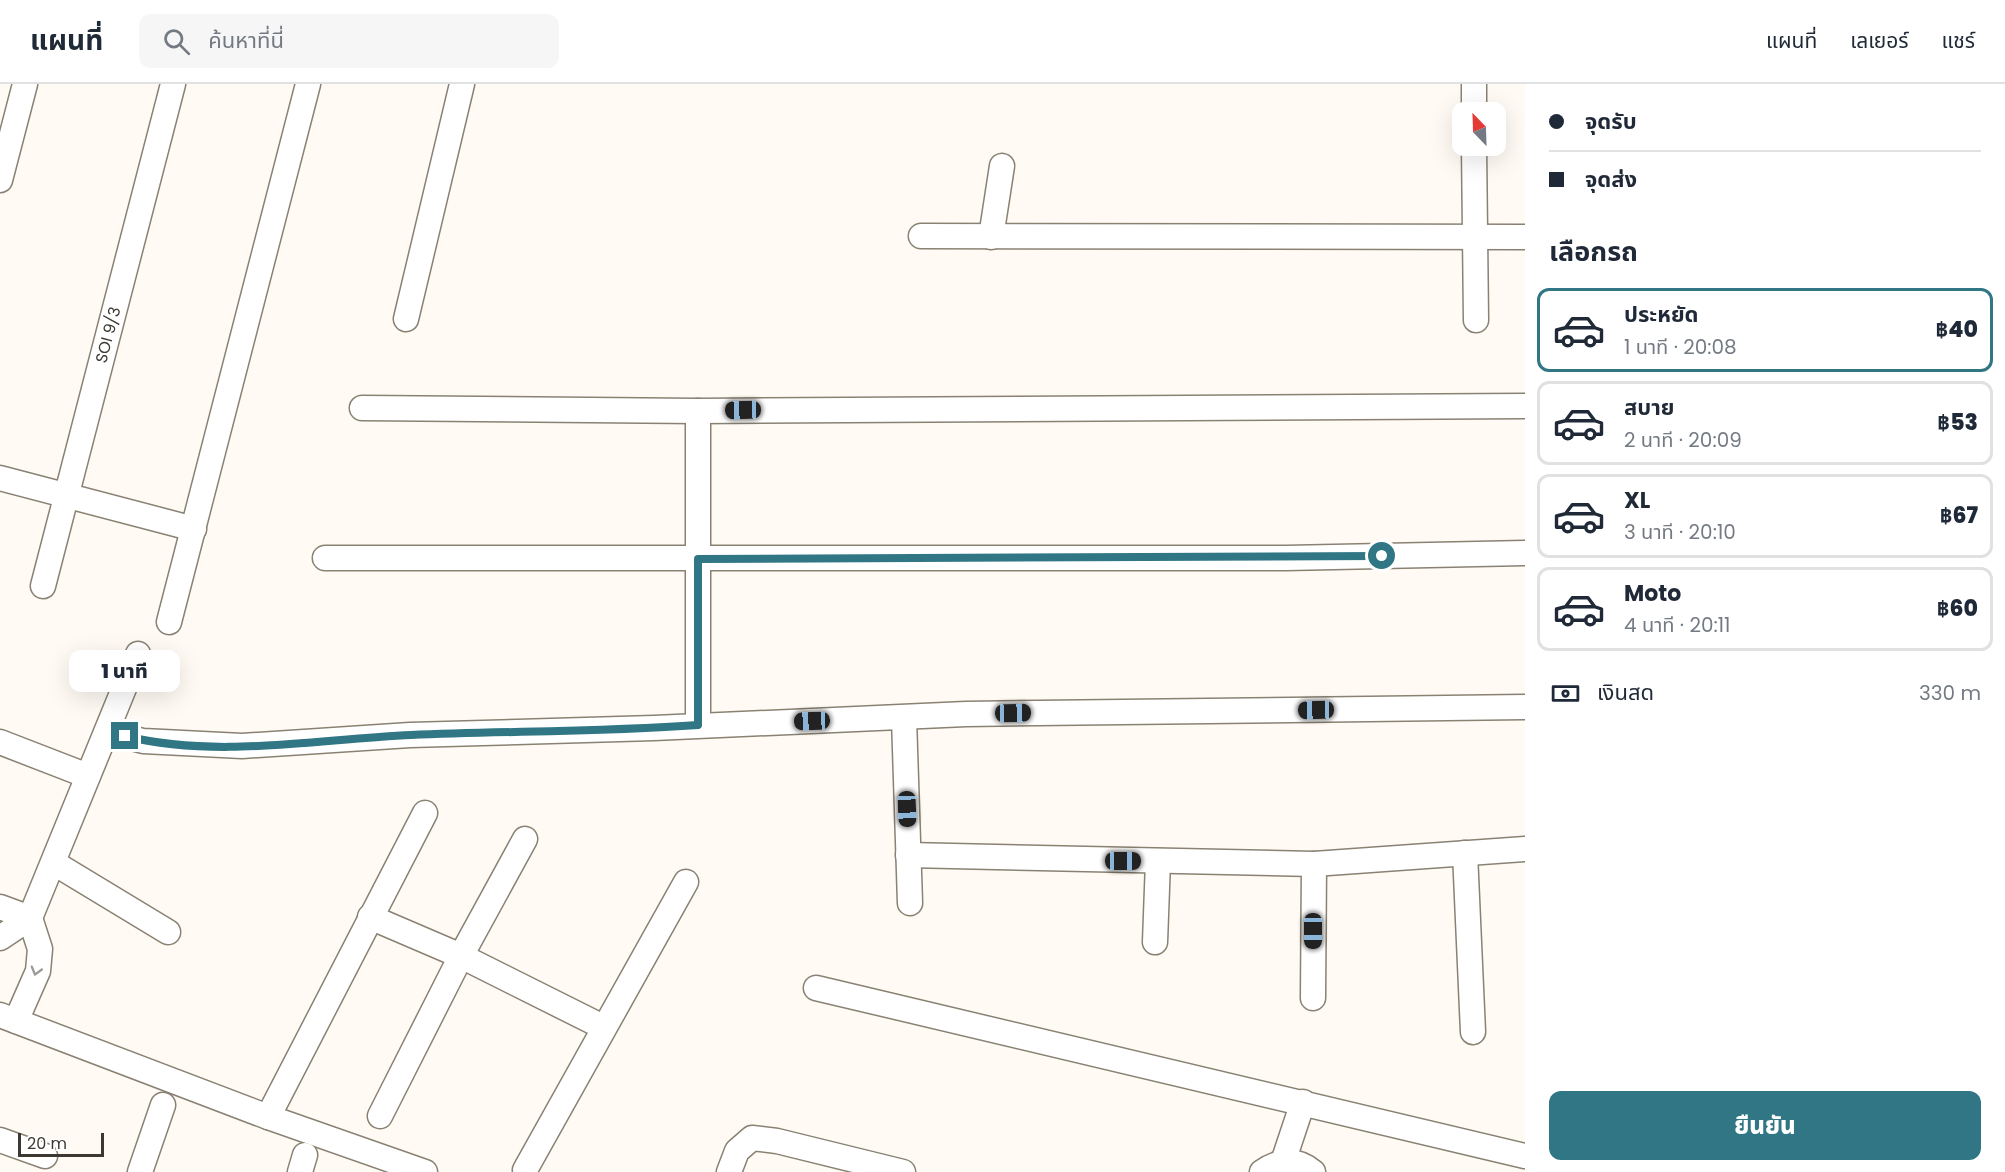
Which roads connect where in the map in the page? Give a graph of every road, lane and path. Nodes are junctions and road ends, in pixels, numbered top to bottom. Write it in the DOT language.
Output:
graph roads {
  1 [pos="25,84"];
  2 [pos="172,84"];
  3 [pos="308,84"];
  4 [pos="462,84"];
  5 [pos="1474,84"];
  6 [pos="1474,102"];
  7 [pos="1474,156"];
  8 [pos="1002,166"];
  9 [pos="0,180"];
  10 [pos="921,236"];
  11 [pos="991,237"];
  12 [pos="1473,237"];
  13 [pos="1525,237"];
  14 [pos="406,319"];
  15 [pos="1476,320"];
  16 [pos="1525,406"];
  17 [pos="362,408"];
  18 [pos="698,411"];
  19 [pos="0,478"];
  20 [pos="66,496"];
  21 [pos="194,529"];
  22 [pos="1525,553"];
  23 [pos="325,558"];
  24 [pos="698,559"];
  25 [pos="43,586"];
  26 [pos="169,622"];
  27 [pos="138,654"];
  28 [pos="1525,707"];
  29 [pos="904,717"];
  30 [pos="698,725"];
  31 [pos="108,732"];
  32 [pos="0,742"];
  33 [pos="88,776"];
  34 [pos="425,813"];
  35 [pos="525,839"];
  36 [pos="1525,849"];
  37 [pos="1465,853"];
  38 [pos="908,855"];
  39 [pos="1158,861"];
  40 [pos="54,863"];
  41 [pos="1314,864"];
  42 [pos="686,882"];
  43 [pos="910,903"];
  44 [pos="0,907"];
  45 [pos="30,918"];
  46 [pos="370,918"];
  47 [pos="168,932"];
  48 [pos="0,938"];
  49 [pos="1155,942"];
  50 [pos="461,956"];
  51 [pos="816,988"];
  52 [pos="1313,998"];
  53 [pos="8,1018"];
  54 [pos="603,1027"];
  55 [pos="1473,1032"];
  56 [pos="1303,1102"];
  57 [pos="163,1106"];
  58 [pos="268,1116"];
  59 [pos="380,1116"];
  60 [pos="0,1140"];
  61 [pos="45,1156"];
  62 [pos="1525,1156"];
  63 [pos="1273,1167"];
  64 [pos="525,1170"];
  65 [pos="897,1171"];
  66 [pos="140,1172"];
  67 [pos="425,1172"];
  68 [pos="729,1172"];
  69 [pos="1313,1172"];
  1 -- 9 [label="street"];
  2 -- 20 [label="street, SOI 9/3"];
  3 -- 21 [label="street"];
  4 -- 14 [label="street"];
  5 -- 6 [label="street"];
  7 -- 12 [label="street"];
  8 -- 11 [label="street"];
  10 -- 11 [label="street"];
  11 -- 12 [label="street"];
  12 -- 13 [label="street"];
  12 -- 15 [label="street"];
  16 -- 18 [label="street"];
  17 -- 18 [label="street"];
  18 -- 24 [label="street"];
  19 -- 20 [label="street"];
  20 -- 21 [label="street"];
  20 -- 25 [label="street, SOI 9/3"];
  21 -- 26 [label="street"];
  22 -- 24 [label="street"];
  23 -- 24 [label="street"];
  24 -- 30 [label="street"];
  27 -- 31 [label="street"];
  28 -- 29 [label="street"];
  29 -- 30 [label="street"];
  29 -- 38 [label="street"];
  30 -- 31 [label="street"];
  31 -- 33 [label="street"];
  32 -- 33 [label="street"];
  33 -- 40 [label="street"];
  34 -- 46 [label="street"];
  35 -- 50 [label="street"];
  36 -- 37 [label="street"];
  37 -- 41 [label="street"];
  37 -- 55 [label="street"];
  38 -- 39 [label="street"];
  38 -- 43 [label="street"];
  39 -- 41 [label="street"];
  39 -- 49 [label="street"];
  40 -- 45 [label="street"];
  40 -- 47 [label="street"];
  41 -- 52 [label="street"];
  42 -- 54 [label="street"];
  44 -- 45 [label="street"];
  45 -- 48 [label="street"];
  45 -- 53 [label="street, one-way"];
  46 -- 50 [label="street"];
  46 -- 58 [label="street"];
  50 -- 54 [label="street"];
  50 -- 59 [label="street"];
  51 -- 56 [label="street"];
  53 -- 58 [label="street"];
  54 -- 64 [label="street"];
  56 -- 62 [label="street"];
  56 -- 63 [label="street"];
  57 -- 66 [label="street"];
  58 -- 67 [label="street"];
  60 -- 61 [label="street"];
  63 -- 69 [label="street"];
  65 -- 68 [label="street"];
}
